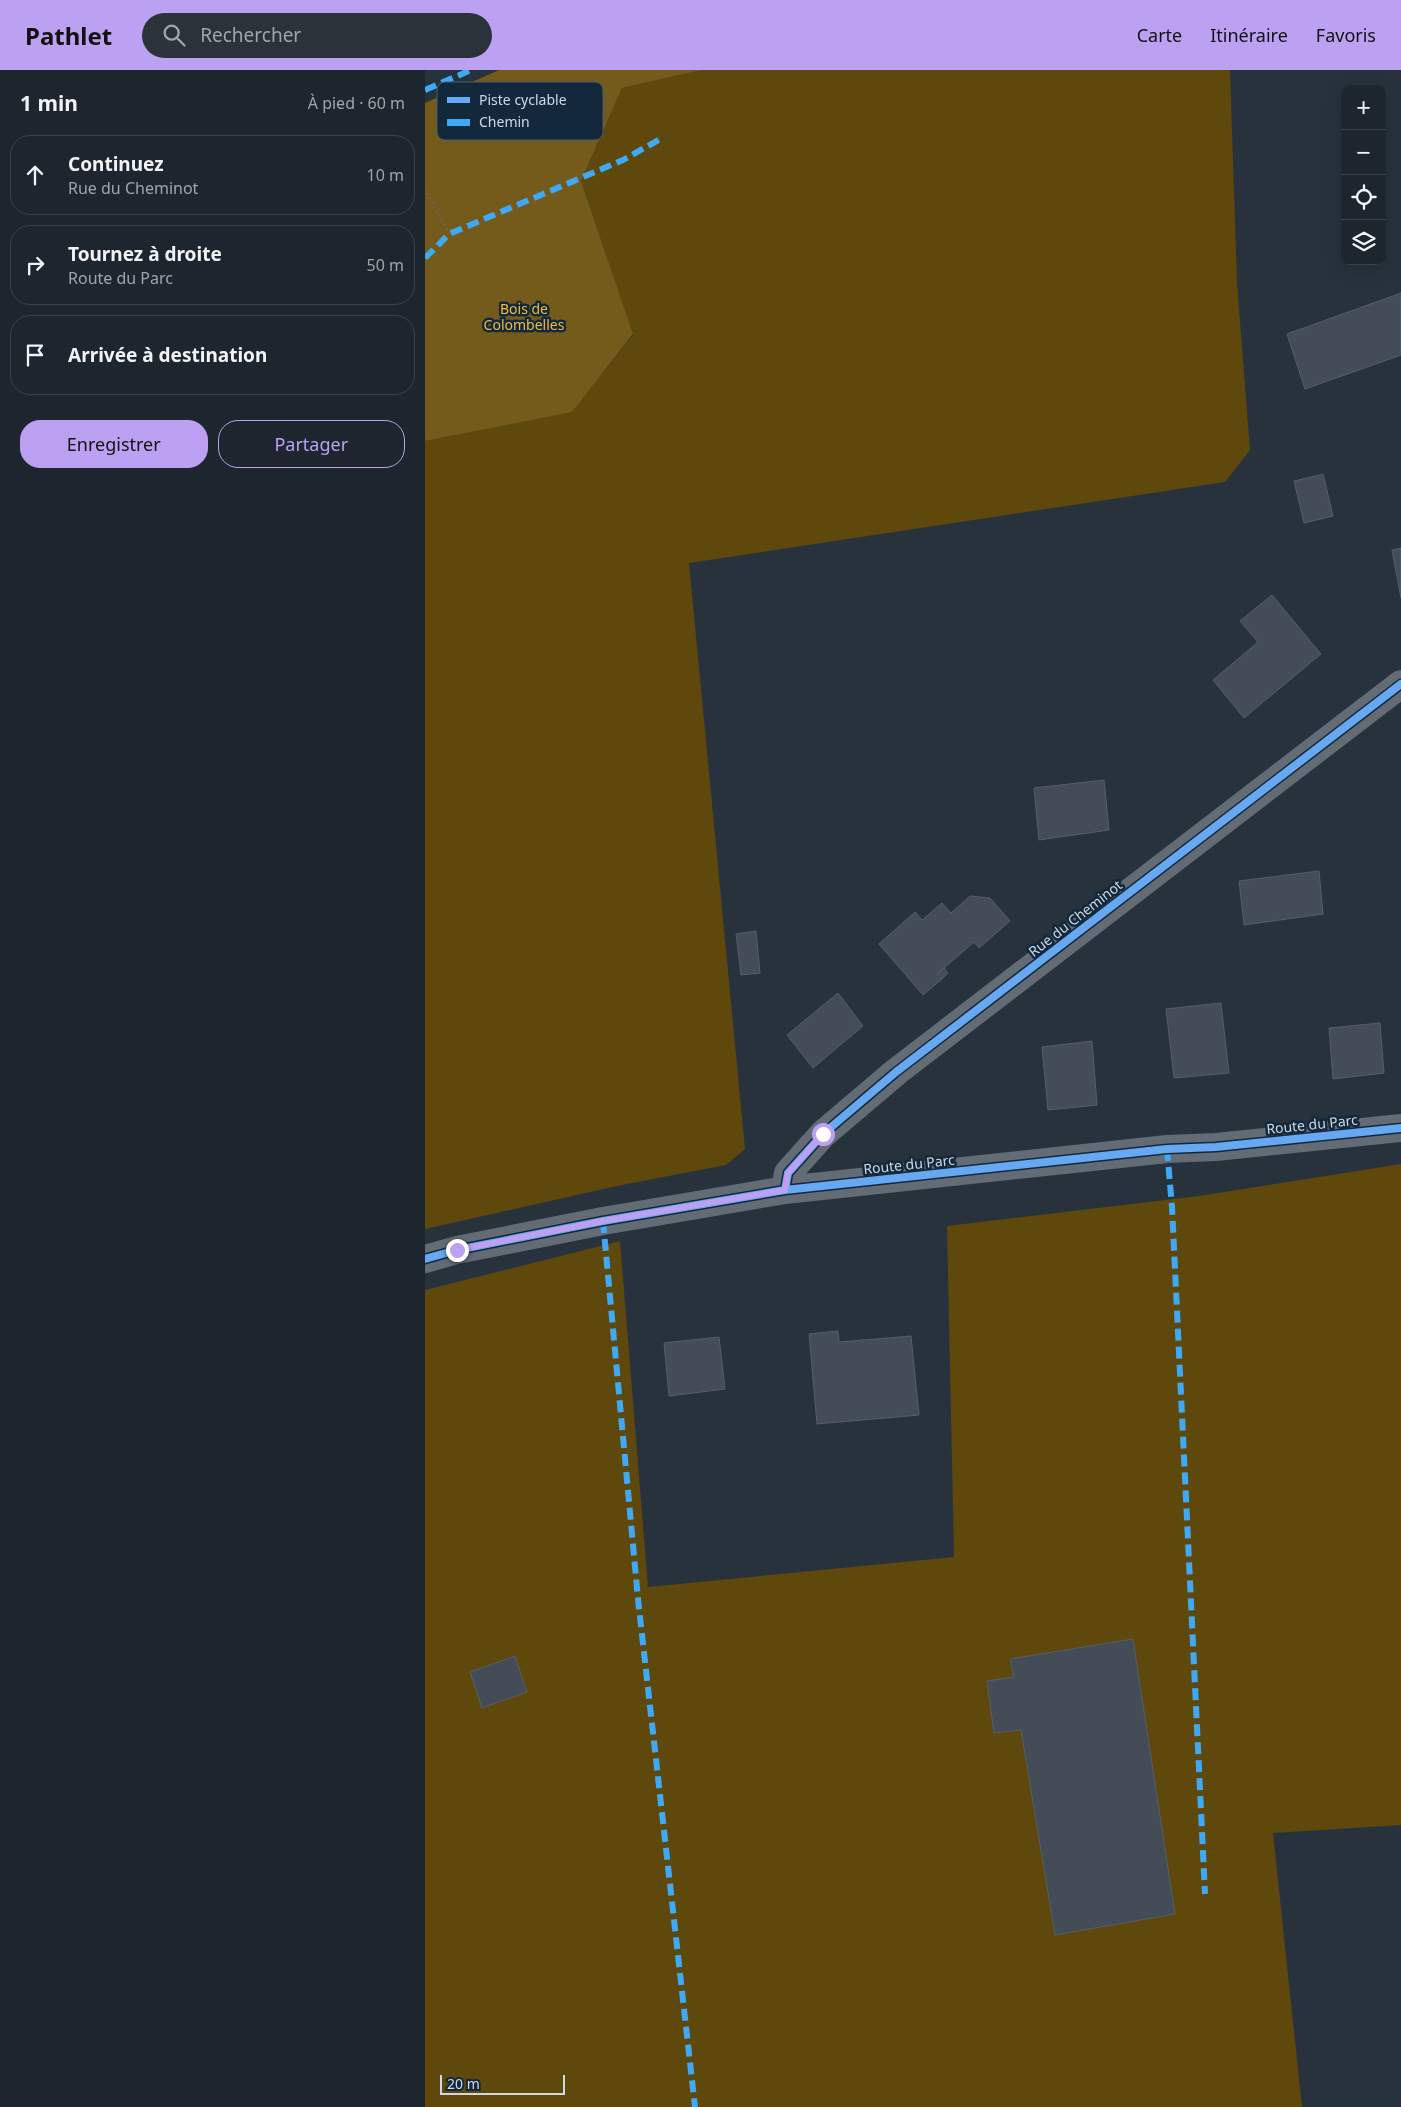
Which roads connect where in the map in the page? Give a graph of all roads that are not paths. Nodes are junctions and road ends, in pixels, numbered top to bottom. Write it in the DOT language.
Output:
graph roads {
  1 [pos="1401,684"];
  2 [pos="1401,1128"];
  3 [pos="785,1190"];
  4 [pos="425,1259"];
  1 -- 3 [label="street, Rue du Cheminot"];
  2 -- 3 [label="street, Route du Parc"];
  3 -- 4 [label="street, Route du Parc"];
}
